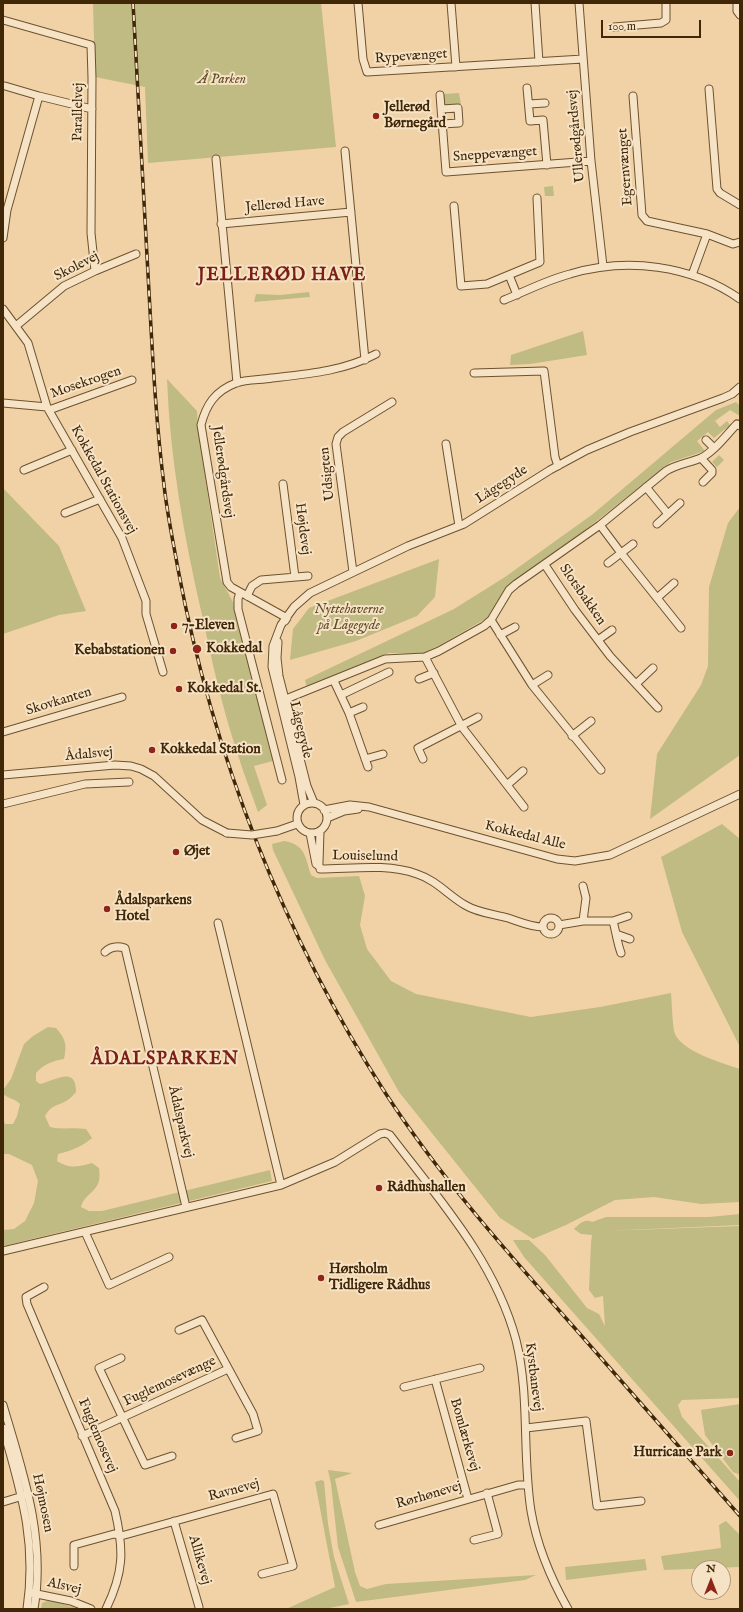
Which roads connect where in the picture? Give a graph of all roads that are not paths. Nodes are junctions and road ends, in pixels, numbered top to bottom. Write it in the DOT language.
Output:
graph roads {
  1 [pos="358,3"];
  2 [pos="452,3"];
  3 [pos="535,3"];
  4 [pos="579,3"];
  5 [pos="666,3"];
  6 [pos="737,3"];
  7 [pos="740,15"];
  8 [pos="3,20"];
  9 [pos="614,27"];
  10 [pos="583,59"];
  11 [pos="539,62"];
  12 [pos="456,67"];
  13 [pos="5,86"];
  14 [pos="527,88"];
  15 [pos="709,89"];
  16 [pos="440,95"];
  17 [pos="40,96"];
  18 [pos="633,96"];
  19 [pos="545,103"];
  20 [pos="529,104"];
  21 [pos="92,109"];
  22 [pos="441,109"];
  23 [pos="442,124"];
  24 [pos="345,151"];
  25 [pos="216,159"];
  26 [pos="591,161"];
  27 [pos="547,164"];
  28 [pos="537,198"];
  29 [pos="740,205"];
  30 [pos="454,206"];
  31 [pos="351,212"];
  32 [pos="221,224"];
  33 [pos="707,234"];
  34 [pos="3,238"];
  35 [pos="740,242"];
  36 [pos="136,254"];
  37 [pos="603,266"];
  38 [pos="95,270"];
  39 [pos="510,275"];
  40 [pos="692,275"];
  41 [pos="517,295"];
  42 [pos="740,299"];
  43 [pos="504,300"];
  44 [pos="3,309"];
  45 [pos="16,326"];
  46 [pos="376,354"];
  47 [pos="365,360"];
  48 [pos="474,373"];
  49 [pos="132,380"];
  50 [pos="237,383"];
  51 [pos="740,387"];
  52 [pos="392,402"];
  53 [pos="3,403"];
  54 [pos="48,408"];
  55 [pos="740,426"];
  56 [pos="706,440"];
  57 [pos="446,444"];
  58 [pos="713,448"];
  59 [pos="72,450"];
  60 [pos="701,458"];
  61 [pos="558,466"];
  62 [pos="24,470"];
  63 [pos="703,482"];
  64 [pos="283,484"];
  65 [pos="646,487"];
  66 [pos="100,499"];
  67 [pos="680,503"];
  68 [pos="65,513"];
  69 [pos="668,514"];
  70 [pos="657,524"];
  71 [pos="600,525"];
  72 [pos="459,526"];
  73 [pos="633,544"];
  74 [pos="620,553"];
  75 [pos="608,562"];
  76 [pos="545,565"];
  77 [pos="353,572"];
  78 [pos="308,576"];
  79 [pos="295,577"];
  80 [pos="674,583"];
  81 [pos="244,594"];
  82 [pos="657,598"];
  83 [pos="286,618"];
  84 [pos="491,620"];
  85 [pos="515,627"];
  86 [pos="681,628"];
  87 [pos="612,630"];
  88 [pos="500,635"];
  89 [pos="598,640"];
  90 [pos="425,657"];
  91 [pos="653,668"];
  92 [pos="163,672"];
  93 [pos="389,672"];
  94 [pos="434,673"];
  95 [pos="548,674"];
  96 [pos="419,679"];
  97 [pos="334,681"];
  98 [pos="636,684"];
  99 [pos="532,685"];
  100 [pos="341,695"];
  101 [pos="122,697"];
  102 [pos="282,701"];
  103 [pos="363,707"];
  104 [pos="658,708"];
  105 [pos="349,713"];
  106 [pos="478,717"];
  107 [pos="591,721"];
  108 [pos="462,727"];
  109 [pos="3,732"];
  110 [pos="572,736"];
  111 [pos="383,754"];
  112 [pos="365,759"];
  113 [pos="423,759"];
  114 [pos="368,767"];
  115 [pos="601,770"];
  116 [pos="523,771"];
  117 [pos="3,775"];
  118 [pos="282,780"];
  119 [pos="129,782"];
  120 [pos="507,785"];
  121 [pos="740,794"];
  122 [pos="314,803"];
  123 [pos="3,804"];
  124 [pos="304,805"];
  125 [pos="366,807"];
  126 [pos="524,807"];
  127 [pos="324,810"];
  128 [pos="327,818"];
  129 [pos="297,824"];
  130 [pos="320,831"];
  131 [pos="310,833"];
  132 [pos="320,867"];
  133 [pos="583,886"];
  134 [pos="628,916"];
  135 [pos="583,921"];
  136 [pos="613,921"];
  137 [pos="218,923"];
  138 [pos="559,925"];
  139 [pos="543,927"];
  140 [pos="616,934"];
  141 [pos="630,939"];
  142 [pos="105,952"];
  143 [pos="620,953"];
  144 [pos="281,1185"];
  145 [pos="186,1207"];
  146 [pos="85,1232"];
  147 [pos="3,1252"];
  148 [pos="169,1257"];
  149 [pos="44,1286"];
  150 [pos="179,1330"];
  151 [pos="121,1358"];
  152 [pos="480,1368"];
  153 [pos="228,1369"];
  154 [pos="435,1379"];
  155 [pos="404,1387"];
  156 [pos="3,1405"];
  157 [pos="122,1418"];
  158 [pos="3,1428"];
  159 [pos="526,1428"];
  160 [pos="82,1436"];
  161 [pos="236,1438"];
  162 [pos="172,1456"];
  163 [pos="528,1485"];
  164 [pos="487,1493"];
  165 [pos="26,1495"];
  166 [pos="468,1499"];
  167 [pos="641,1501"];
  168 [pos="3,1502"];
  169 [pos="174,1521"];
  170 [pos="379,1525"];
  171 [pos="121,1536"];
  172 [pos="474,1540"];
  173 [pos="74,1566"];
  174 [pos="262,1574"];
  175 [pos="33,1593"];
  176 [pos="200,1607"];
  177 [pos="27,1609"];
  178 [pos="34,1609"];
  179 [pos="91,1609"];
  180 [pos="106,1609"];
  181 [pos="568,1609"];
  1 -- 12 [label="street, Rypevænget"];
  2 -- 12 [label="street, Rypevænget"];
  3 -- 11 [label="street"];
  4 -- 10 [label="street, Ullerødgårdsvej"];
  5 -- 9 [label="street"];
  6 -- 7 [label="street"];
  8 -- 21 [label="street, Parallelvej"];
  10 -- 11 [label="street, Rypevænget"];
  10 -- 26 [label="street, Ullerødgårdsvej"];
  11 -- 12 [label="street, Rypevænget"];
  13 -- 17 [label="street"];
  14 -- 20 [label="street, Sneppevænget"];
  15 -- 29 [label="street"];
  16 -- 22 [label="street, Sneppevænget"];
  17 -- 21 [label="street"];
  17 -- 34 [label="street"];
  18 -- 33 [label="street, Egernvænget"];
  19 -- 20 [label="street"];
  20 -- 27 [label="street, Sneppevænget"];
  21 -- 38 [label="street, Parallelvej"];
  22 -- 23 [label="street, Sneppevænget"];
  22 -- 23 [label="street"];
  23 -- 27 [label="street, Sneppevænget"];
  24 -- 31 [label="street"];
  25 -- 32 [label="street"];
  26 -- 27 [label="street, Sneppevænget"];
  26 -- 37 [label="street, Ullerødgårdsvej"];
  28 -- 39 [label="street"];
  30 -- 39 [label="street"];
  31 -- 32 [label="street, Jellerød Have"];
  31 -- 47 [label="street"];
  32 -- 50 [label="street"];
  33 -- 35 [label="street, Egernvænget"];
  33 -- 40 [label="street"];
  36 -- 38 [label="street, Skolevej"];
  37 -- 40 [label="street"];
  37 -- 41 [label="street"];
  38 -- 45 [label="street, Skolevej"];
  39 -- 41 [label="street"];
  40 -- 42 [label="street"];
  41 -- 43 [label="street"];
  44 -- 45 [label="street, Kokkedal Stationsvej"];
  45 -- 54 [label="street, Kokkedal Stationsvej"];
  46 -- 47 [label="street, Jellerødgårdsvej"];
  47 -- 50 [label="street, Jellerødgårdsvej"];
  48 -- 61 [label="street"];
  49 -- 54 [label="street, Mosekrogen"];
  50 -- 81 [label="street, Jellerødgårdsvej"];
  51 -- 61 [label="street, Lågegyde"];
  52 -- 77 [label="street, Udsigten"];
  53 -- 54 [label="street"];
  54 -- 59 [label="street, Kokkedal Stationsvej"];
  55 -- 58 [label="street, Slotsbakken"];
  56 -- 58 [label="street"];
  57 -- 72 [label="street"];
  58 -- 60 [label="street, Slotsbakken"];
  59 -- 62 [label="street"];
  59 -- 66 [label="street, Kokkedal Stationsvej"];
  60 -- 63 [label="street"];
  60 -- 65 [label="street, Slotsbakken"];
  61 -- 72 [label="street, Lågegyde"];
  64 -- 79 [label="street, Højdevej"];
  65 -- 69 [label="street"];
  65 -- 71 [label="street, Slotsbakken"];
  66 -- 68 [label="street"];
  66 -- 92 [label="street, Kokkedal Stationsvej"];
  67 -- 69 [label="street"];
  69 -- 70 [label="street"];
  71 -- 74 [label="street"];
  71 -- 76 [label="street, Slotsbakken"];
  72 -- 77 [label="street, Lågegyde"];
  73 -- 74 [label="street"];
  74 -- 75 [label="street"];
  74 -- 82 [label="street"];
  76 -- 84 [label="street, Slotsbakken"];
  76 -- 89 [label="street, Slotsbakken"];
  77 -- 83 [label="street, Lågegyde"];
  78 -- 79 [label="street"];
  79 -- 81 [label="street"];
  80 -- 82 [label="street"];
  81 -- 83 [label="street, Jellerødgårdsvej"];
  81 -- 118 [label="street"];
  82 -- 86 [label="street"];
  83 -- 102 [label="street, Lågegyde"];
  83 -- 102 [label="street, Lågegyde"];
  84 -- 88 [label="street"];
  84 -- 90 [label="street, Slotsbakken"];
  85 -- 88 [label="street"];
  87 -- 89 [label="street, Slotsbakken"];
  88 -- 99 [label="street"];
  89 -- 98 [label="street, Slotsbakken"];
  90 -- 94 [label="street"];
  90 -- 97 [label="street, Slotsbakken"];
  91 -- 98 [label="street"];
  93 -- 100 [label="street"];
  94 -- 96 [label="street"];
  94 -- 108 [label="street"];
  95 -- 99 [label="street"];
  97 -- 100 [label="street"];
  97 -- 102 [label="street, Slotsbakken"];
  98 -- 104 [label="street, Slotsbakken"];
  99 -- 110 [label="street"];
  100 -- 105 [label="street"];
  101 -- 109 [label="street, Skovkanten"];
  102 -- 122 [label="street, Lågegyde"];
  102 -- 124 [label="street, Lågegyde"];
  103 -- 105 [label="street"];
  105 -- 112 [label="street"];
  106 -- 108 [label="street"];
  107 -- 110 [label="street"];
  108 -- 113 [label="street"];
  108 -- 120 [label="street"];
  110 -- 115 [label="street"];
  111 -- 112 [label="street"];
  112 -- 114 [label="street"];
  116 -- 120 [label="street"];
  117 -- 129 [label="street, Ådalsvej, bridge"];
  119 -- 123 [label="street"];
  120 -- 126 [label="street"];
  121 -- 125 [label="street, Kokkedal Alle"];
  122 -- 124 [label="street"];
  122 -- 127 [label="street"];
  124 -- 129 [label="street"];
  125 -- 127 [label="street, Kokkedal Alle"];
  125 -- 128 [label="street, Kokkedal Alle"];
  127 -- 128 [label="street"];
  128 -- 130 [label="street"];
  129 -- 131 [label="street"];
  130 -- 131 [label="street"];
  130 -- 132 [label="street, Louiselund"];
  131 -- 132 [label="street, Louiselund"];
  132 -- 139 [label="street, Louiselund"];
  133 -- 135 [label="street"];
  134 -- 136 [label="street"];
  135 -- 136 [label="street"];
  135 -- 138 [label="street"];
  136 -- 140 [label="street"];
  137 -- 144 [label="street"];
  138 -- 139 [label="street"];
  138 -- 139 [label="street"];
  140 -- 141 [label="street"];
  140 -- 143 [label="street"];
  142 -- 145 [label="street, Ådalsparkvej"];
  144 -- 145 [label="street"];
  144 -- 159 [label="street, Kystbanevej"];
  145 -- 146 [label="street"];
  146 -- 147 [label="street"];
  146 -- 148 [label="street"];
  149 -- 160 [label="street, Fuglemosevej"];
  150 -- 153 [label="street, Fuglemosevænge"];
  151 -- 157 [label="street, Fuglemosevænge"];
  152 -- 154 [label="street"];
  153 -- 157 [label="street, Fuglemosevænge"];
  153 -- 161 [label="street, Fuglemosevænge"];
  154 -- 155 [label="street"];
  154 -- 166 [label="street, Bomlærkevej"];
  156 -- 165 [label="street, Højmosen"];
  157 -- 160 [label="street, Fuglemosevænge"];
  157 -- 162 [label="street, Fuglemosevænge"];
  158 -- 165 [label="street, Højmosen"];
  159 -- 163 [label="street, Kystbanevej"];
  159 -- 167 [label="street"];
  160 -- 171 [label="street, Fuglemosevej"];
  163 -- 164 [label="street, Rørhønevej"];
  163 -- 181 [label="street, Kystbanevej"];
  164 -- 166 [label="street, Rørhønevej"];
  164 -- 172 [label="street"];
  165 -- 168 [label="street"];
  165 -- 175 [label="street, Højmosen"];
  166 -- 170 [label="street, Rørhønevej"];
  169 -- 171 [label="street, Ravnevej"];
  169 -- 174 [label="street, Ravnevej"];
  169 -- 176 [label="street, Allikevej"];
  171 -- 173 [label="street, Ravnevej"];
  171 -- 180 [label="street, Fuglemosevej"];
  175 -- 177 [label="street, Højmosen"];
  175 -- 178 [label="street, Højmosen"];
  175 -- 179 [label="street, Alsvej"];
}
